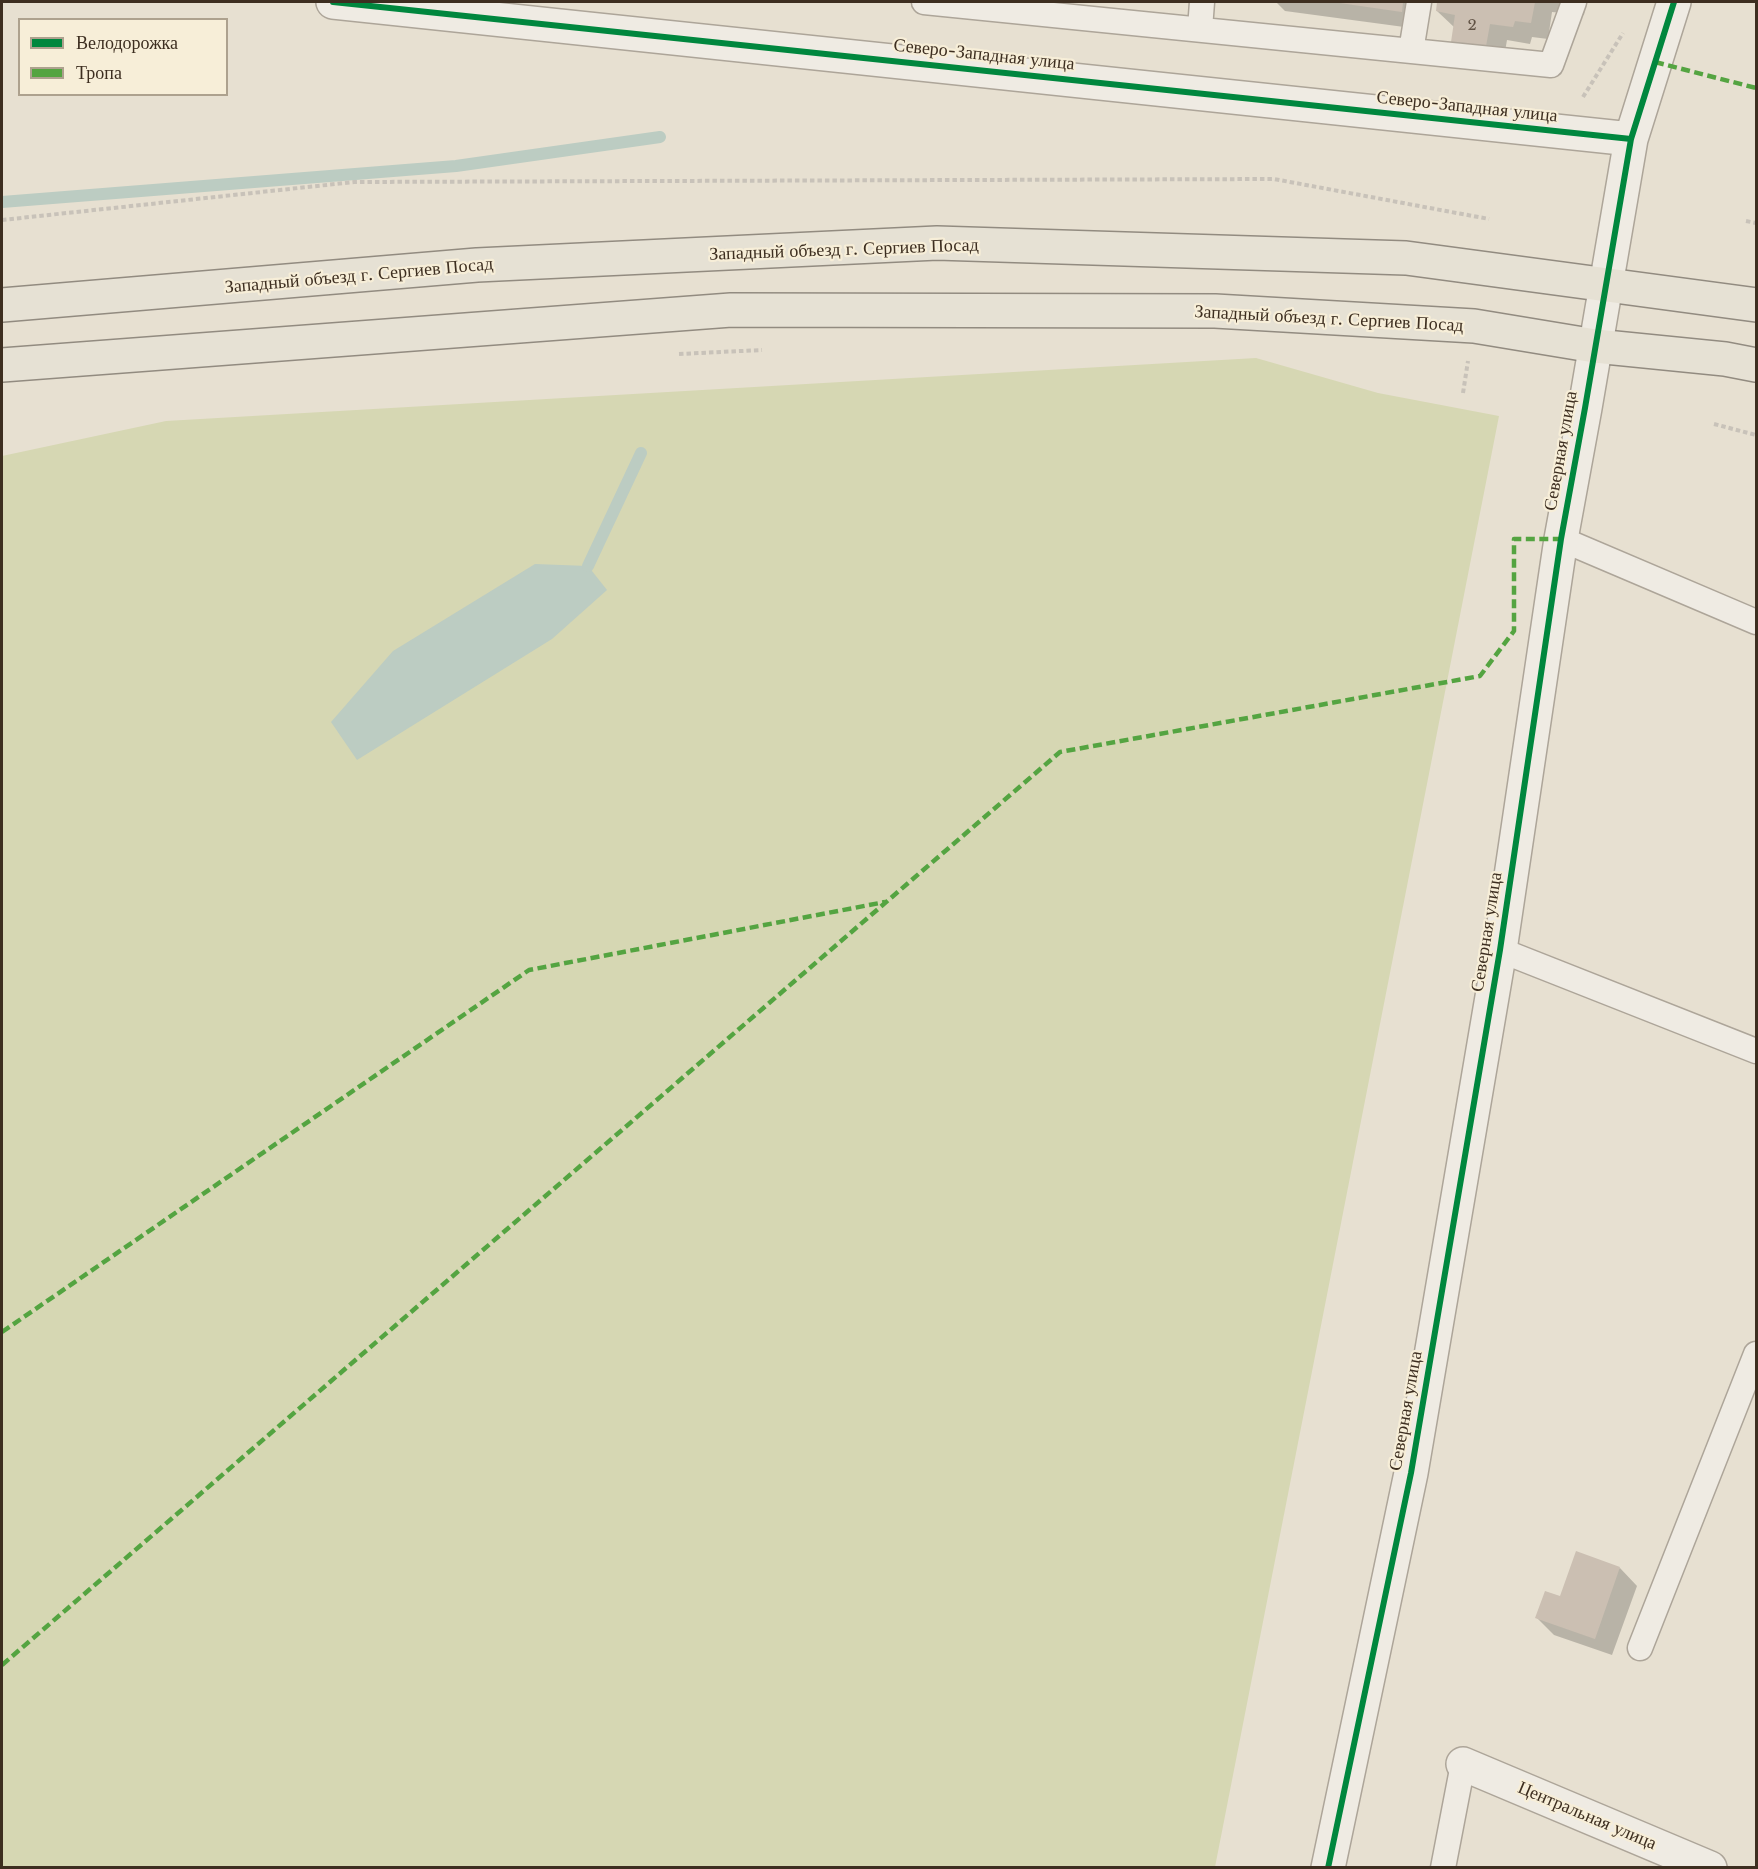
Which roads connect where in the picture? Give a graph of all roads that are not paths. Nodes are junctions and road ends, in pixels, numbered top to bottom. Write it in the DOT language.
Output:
graph roads {
  1 [pos="333,2"];
  2 [pos="924,2"];
  3 [pos="1203,2"];
  4 [pos="1419,2"];
  5 [pos="1574,2"];
  6 [pos="1674,2"];
  7 [pos="972,4"];
  8 [pos="1200,29"];
  9 [pos="1411,51"];
  10 [pos="1631,139"];
  11 [pos="1605,285"];
  12 [pos="2,305"];
  13 [pos="1756,305"];
  14 [pos="1595,346"];
  15 [pos="2,365"];
  16 [pos="1756,365"];
  17 [pos="1561,539"];
  18 [pos="1756,622"];
  19 [pos="1500,950"];
  20 [pos="1756,1051"];
  21 [pos="1756,1354"];
  22 [pos="1640,1648"];
  23 [pos="1463,1764"];
  24 [pos="1328,1868"];
  25 [pos="1443,1868"];
  26 [pos="1710,1868"];
  1 -- 10 [label="street, Северо-Западная улица"];
  2 -- 7 [label="lane"];
  3 -- 8 [label="lane"];
  4 -- 9 [label="lane"];
  5 -- 9 [label="lane"];
  6 -- 10 [label="street, Северная улица"];
  7 -- 8 [label="lane"];
  8 -- 9 [label="lane"];
  10 -- 11 [label="street, Северная улица"];
  11 -- 12 [label="main road, Западный объезд г. Сергиев Посад"];
  11 -- 13 [label="main road, Западный объезд г. Сергиев Посад"];
  11 -- 14 [label="street, Северная улица"];
  14 -- 15 [label="main road, Западный объезд г. Сергиев Посад"];
  14 -- 16 [label="main road, Западный объезд г. Сергиев Посад"];
  14 -- 17 [label="street, Северная улица"];
  17 -- 18 [label="lane"];
  17 -- 19 [label="street, Северная улица"];
  19 -- 20 [label="lane"];
  19 -- 24 [label="street, Северная улица"];
  21 -- 22 [label="lane"];
  23 -- 25 [label="lane"];
  23 -- 26 [label="street, Центральная улица"];
}
